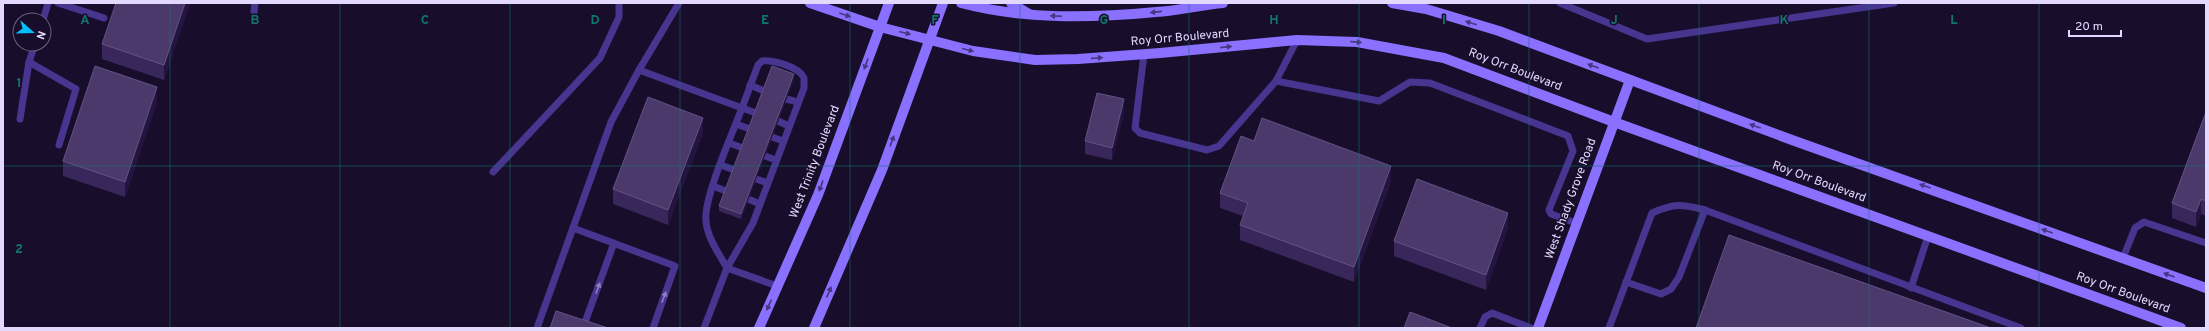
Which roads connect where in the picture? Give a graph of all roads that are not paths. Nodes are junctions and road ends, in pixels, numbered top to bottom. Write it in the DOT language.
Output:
graph roads {
  1 [pos="58,3"];
  2 [pos="256,3"];
  3 [pos="619,3"];
  4 [pos="679,3"];
  5 [pos="810,3"];
  6 [pos="889,3"];
  7 [pos="943,3"];
  8 [pos="961,3"];
  9 [pos="1011,3"];
  10 [pos="1222,3"];
  11 [pos="1392,3"];
  12 [pos="1560,3"];
  13 [pos="1894,3"];
  14 [pos="1182,6"];
  15 [pos="254,12"];
  16 [pos="1032,16"];
  17 [pos="104,18"];
  18 [pos="880,27"];
  19 [pos="930,40"];
  20 [pos="1297,40"];
  21 [pos="32,52"];
  22 [pos="1144,54"];
  23 [pos="29,62"];
  24 [pos="639,70"];
  25 [pos="1276,80"];
  26 [pos="1630,80"];
  27 [pos="750,85"];
  28 [pos="764,91"];
  29 [pos="786,99"];
  30 [pos="798,102"];
  31 [pos="742,108"];
  32 [pos="756,113"];
  33 [pos="20,119"];
  34 [pos="778,121"];
  35 [pos="1614,122"];
  36 [pos="736,124"];
  37 [pos="790,126"];
  38 [pos="750,129"];
  39 [pos="772,137"];
  40 [pos="783,141"];
  41 [pos="729,143"];
  42 [pos="59,145"];
  43 [pos="743,148"];
  44 [pos="765,156"];
  45 [pos="776,160"];
  46 [pos="721,166"];
  47 [pos="734,170"];
  48 [pos="494,172"];
  49 [pos="756,179"];
  50 [pos="768,183"];
  51 [pos="713,186"];
  52 [pos="726,191"];
  53 [pos="748,199"];
  54 [pos="760,204"];
  55 [pos="1705,210"];
  56 [pos="1576,224"];
  57 [pos="573,228"];
  58 [pos="1928,236"];
  59 [pos="614,243"];
  60 [pos="2206,243"];
  61 [pos="2123,258"];
  62 [pos="727,268"];
  63 [pos="1626,282"];
  64 [pos="777,286"];
  65 [pos="1911,288"];
  66 [pos="2206,288"];
  67 [pos="584,325"];
  68 [pos="537,328"];
  69 [pos="653,328"];
  70 [pos="704,328"];
  71 [pos="759,328"];
  72 [pos="814,328"];
  73 [pos="1480,328"];
  74 [pos="1531,328"];
  75 [pos="1538,328"];
  76 [pos="1609,328"];
  77 [pos="2021,328"];
  78 [pos="2181,328"];
  1 -- 17 [label="lane"];
  2 -- 15 [label="lane"];
  3 -- 48 [label="lane"];
  4 -- 24 [label="lane"];
  5 -- 18 [label="main road, Roy Orr Boulevard, one-way"];
  6 -- 18 [label="main road, West Trinity Boulevard"];
  7 -- 19 [label="main road"];
  8 -- 16 [label="main road"];
  9 -- 16 [label="main road"];
  10 -- 14 [label="main road"];
  26 -- 11 [label="main road, one-way"];
  12 -- 13 [label="lane"];
  14 -- 16 [label="main road, one-way"];
  18 -- 19 [label="main road, Roy Orr Boulevard, one-way"];
  18 -- 64 [label="main road, West Trinity Boulevard, one-way"];
  19 -- 22 [label="main road, Roy Orr Boulevard, one-way"];
  72 -- 19 [label="main road, one-way"];
  22 -- 20 [label="main road, Roy Orr Boulevard, one-way"];
  20 -- 25 [label="lane"];
  20 -- 35 [label="main road, Roy Orr Boulevard, one-way"];
  21 -- 23 [label="lane"];
  22 -- 25 [label="lane"];
  23 -- 33 [label="lane"];
  23 -- 42 [label="lane"];
  24 -- 31 [label="lane"];
  24 -- 57 [label="lane"];
  25 -- 56 [label="lane"];
  26 -- 35 [label="main road, West Shady Grove Road"];
  61 -- 26 [label="main road, one-way"];
  27 -- 28 [label="lane"];
  27 -- 30 [label="lane"];
  27 -- 31 [label="lane"];
  29 -- 30 [label="lane"];
  30 -- 37 [label="lane"];
  31 -- 32 [label="lane"];
  31 -- 36 [label="lane"];
  34 -- 37 [label="lane"];
  35 -- 56 [label="main road, West Shady Grove Road"];
  35 -- 58 [label="main road, Roy Orr Boulevard"];
  36 -- 38 [label="lane"];
  36 -- 41 [label="lane"];
  37 -- 40 [label="lane"];
  39 -- 40 [label="lane"];
  40 -- 45 [label="lane"];
  41 -- 43 [label="lane"];
  41 -- 46 [label="lane"];
  44 -- 45 [label="lane"];
  45 -- 50 [label="lane"];
  46 -- 47 [label="lane"];
  46 -- 51 [label="lane"];
  49 -- 50 [label="lane"];
  50 -- 54 [label="lane"];
  51 -- 52 [label="lane"];
  51 -- 62 [label="lane"];
  53 -- 54 [label="lane"];
  54 -- 62 [label="lane"];
  55 -- 63 [label="lane"];
  55 -- 63 [label="lane"];
  55 -- 65 [label="lane"];
  56 -- 75 [label="main road, West Shady Grove Road"];
  57 -- 59 [label="lane"];
  57 -- 68 [label="lane"];
  58 -- 65 [label="lane"];
  58 -- 78 [label="main road, Roy Orr Boulevard"];
  67 -- 59 [label="lane, one-way"];
  69 -- 59 [label="lane, one-way"];
  60 -- 61 [label="lane"];
  66 -- 61 [label="main road, one-way"];
  62 -- 64 [label="lane"];
  62 -- 70 [label="lane"];
  63 -- 76 [label="lane"];
  64 -- 71 [label="main road, West Trinity Boulevard, one-way"];
  65 -- 77 [label="lane"];
  73 -- 74 [label="lane"];
}
